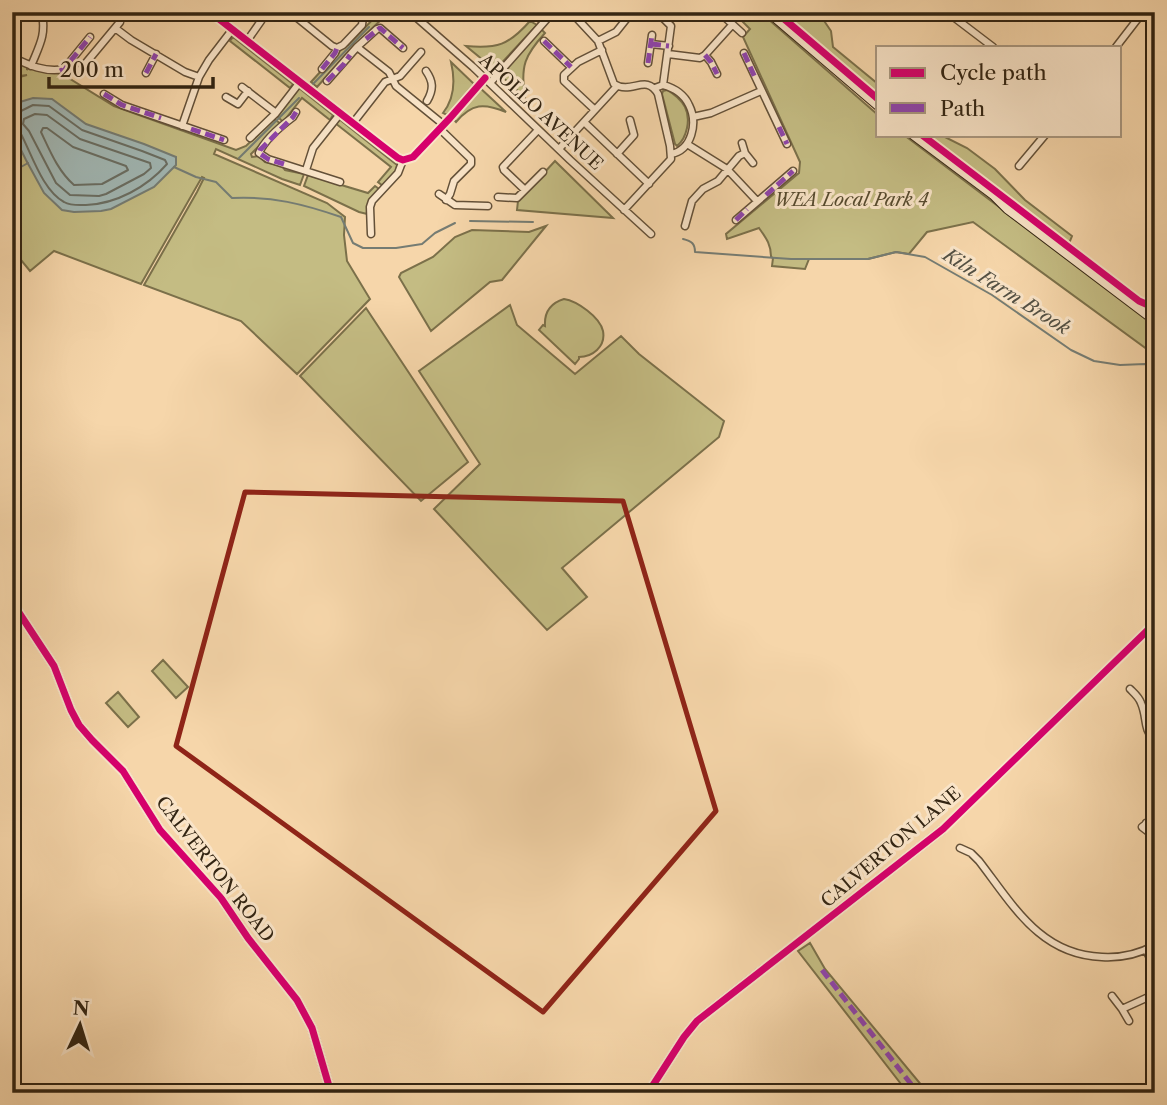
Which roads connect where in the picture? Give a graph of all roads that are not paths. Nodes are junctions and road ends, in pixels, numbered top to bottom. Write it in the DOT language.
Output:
graph roads {
  1 [pos="42,12"];
  2 [pos="118,12"];
  3 [pos="128,12"];
  4 [pos="210,12"];
  5 [pos="264,12"];
  6 [pos="290,12"];
  7 [pos="359,12"];
  8 [pos="410,12"];
  9 [pos="532,12"];
  10 [pos="552,12"];
  11 [pos="571,12"];
  12 [pos="632,12"];
  13 [pos="657,12"];
  14 [pos="719,12"];
  15 [pos="768,12"];
  16 [pos="947,12"];
  17 [pos="1143,12"];
  18 [pos="544,22"];
  19 [pos="732,25"];
  20 [pos="232,30"];
  21 [pos="742,33"];
  22 [pos="652,35"];
  23 [pos="90,37"];
  24 [pos="247,41"];
  25 [pos="544,41"];
  26 [pos="598,41"];
  27 [pos="651,44"];
  28 [pos="992,46"];
  29 [pos="1117,46"];
  30 [pos="357,47"];
  31 [pos="337,48"];
  32 [pos="403,48"];
  33 [pos="602,50"];
  34 [pos="668,50"];
  35 [pos="421,52"];
  36 [pos="744,53"];
  37 [pos="156,54"];
  38 [pos="705,54"];
  39 [pos="12,57"];
  40 [pos="648,63"];
  41 [pos="32,66"];
  42 [pos="571,67"];
  43 [pos="322,69"];
  44 [pos="80,70"];
  45 [pos="426,71"];
  46 [pos="718,74"];
  47 [pos="144,75"];
  48 [pos="199,77"];
  49 [pos="392,79"];
  50 [pos="327,81"];
  51 [pos="487,81"];
  52 [pos="300,82"];
  53 [pos="663,85"];
  54 [pos="617,86"];
  55 [pos="654,88"];
  56 [pos="761,91"];
  57 [pos="104,94"];
  58 [pos="226,97"];
  59 [pos="424,104"];
  60 [pos="876,104"];
  61 [pos="595,110"];
  62 [pos="296,112"];
  63 [pos="276,114"];
  64 [pos="341,114"];
  65 [pos="693,117"];
  66 [pos="631,120"];
  67 [pos="584,122"];
  68 [pos="353,123"];
  69 [pos="181,126"];
  70 [pos="442,127"];
  71 [pos="538,130"];
  72 [pos="914,136"];
  73 [pos="1044,136"];
  74 [pos="250,138"];
  75 [pos="224,140"];
  76 [pos="742,143"];
  77 [pos="687,144"];
  78 [pos="787,144"];
  79 [pos="559,149"];
  80 [pos="745,153"];
  81 [pos="617,154"];
  82 [pos="671,154"];
  83 [pos="403,160"];
  84 [pos="753,163"];
  85 [pos="1020,166"];
  86 [pos="727,169"];
  87 [pos="306,170"];
  88 [pos="793,171"];
  89 [pos="542,172"];
  90 [pos="340,182"];
  91 [pos="649,184"];
  92 [pos="525,190"];
  93 [pos="439,194"];
  94 [pos="498,197"];
  95 [pos="446,200"];
  96 [pos="757,201"];
  97 [pos="488,206"];
  98 [pos="624,210"];
  99 [pos="736,220"];
  100 [pos="685,226"];
  101 [pos="371,234"];
  102 [pos="651,234"];
  103 [pos="1142,311"];
  104 [pos="1155,314"];
  105 [pos="1155,321"];
  106 [pos="12,602"];
  107 [pos="1155,623"];
  108 [pos="1130,689"];
  109 [pos="1144,717"];
  110 [pos="1134,718"];
  111 [pos="1155,742"];
  112 [pos="1155,817"];
  113 [pos="1144,825"];
  114 [pos="1155,830"];
  115 [pos="1155,838"];
  116 [pos="960,848"];
  117 [pos="1155,945"];
  118 [pos="1146,950"];
  119 [pos="1155,968"];
  120 [pos="1155,994"];
  121 [pos="1112,996"];
  122 [pos="1122,1009"];
  123 [pos="1129,1021"];
  124 [pos="331,1093"];
  125 [pos="648,1093"];
  1 -- 41 [label="street"];
  2 -- 3 [label="street"];
  4 -- 20 [label="street"];
  5 -- 24 [label="street"];
  6 -- 31 [label="street"];
  7 -- 31 [label="street"];
  8 -- 51 [label="street, APOLLO AVENUE"];
  9 -- 18 [label="street"];
  10 -- 18 [label="street"];
  11 -- 26 [label="street"];
  12 -- 26 [label="street"];
  13 -- 34 [label="street"];
  14 -- 19 [label="street"];
  15 -- 60 [label="street"];
  16 -- 28 [label="street"];
  17 -- 29 [label="street"];
  18 -- 51 [label="street"];
  19 -- 21 [label="street"];
  19 -- 38 [label="street"];
  20 -- 24 [label="street"];
  20 -- 48 [label="street"];
  22 -- 27 [label="street"];
  23 -- 41 [label="street"];
  24 -- 52 [label="street"];
  25 -- 42 [label="street"];
  26 -- 33 [label="street"];
  27 -- 34 [label="street"];
  27 -- 40 [label="street"];
  30 -- 32 [label="street"];
  30 -- 49 [label="street"];
  30 -- 50 [label="street"];
  31 -- 43 [label="street"];
  33 -- 42 [label="street"];
  33 -- 54 [label="street"];
  34 -- 38 [label="street"];
  34 -- 53 [label="street"];
  35 -- 49 [label="street"];
  36 -- 56 [label="street"];
  37 -- 44 [label="street"];
  37 -- 47 [label="street"];
  37 -- 48 [label="street"];
  38 -- 46 [label="street"];
  39 -- 41 [label="street"];
  42 -- 61 [label="street"];
  45 -- 59 [label="street"];
  48 -- 69 [label="street"];
  49 -- 59 [label="street"];
  49 -- 68 [label="street"];
  51 -- 70 [label="street"];
  51 -- 71 [label="street, APOLLO AVENUE"];
  52 -- 63 [label="street"];
  52 -- 64 [label="street"];
  53 -- 55 [label="street"];
  53 -- 65 [label="street"];
  54 -- 55 [label="street"];
  54 -- 61 [label="street"];
  55 -- 82 [label="street"];
  56 -- 65 [label="street"];
  56 -- 78 [label="street"];
  57 -- 69 [label="street"];
  58 -- 63 [label="street"];
  59 -- 70 [label="street"];
  61 -- 67 [label="street"];
  62 -- 87 [label="street"];
  63 -- 74 [label="street"];
  64 -- 68 [label="street"];
  64 -- 87 [label="street"];
  65 -- 77 [label="street"];
  66 -- 81 [label="street"];
  67 -- 79 [label="street"];
  67 -- 81 [label="street"];
  68 -- 83 [label="street"];
  69 -- 75 [label="street"];
  70 -- 83 [label="street"];
  70 -- 95 [label="street"];
  71 -- 79 [label="street, APOLLO AVENUE"];
  71 -- 92 [label="street"];
  72 -- 103 [label="street"];
  73 -- 85 [label="street"];
  76 -- 80 [label="street"];
  77 -- 82 [label="street"];
  77 -- 86 [label="street"];
  79 -- 98 [label="street, APOLLO AVENUE"];
  80 -- 84 [label="street"];
  80 -- 86 [label="street"];
  81 -- 91 [label="street"];
  82 -- 91 [label="street"];
  83 -- 101 [label="street"];
  86 -- 96 [label="street"];
  86 -- 100 [label="street"];
  87 -- 90 [label="street"];
  88 -- 96 [label="street"];
  89 -- 92 [label="street"];
  91 -- 98 [label="street"];
  92 -- 94 [label="street"];
  93 -- 95 [label="street"];
  95 -- 97 [label="street"];
  96 -- 99 [label="street"];
  98 -- 102 [label="street, APOLLO AVENUE"];
  103 -- 104 [label="street"];
  103 -- 105 [label="street"];
  106 -- 124 [label="street, CALVERTON ROAD"];
  107 -- 125 [label="street, CALVERTON LANE"];
  108 -- 109 [label="street"];
  109 -- 110 [label="street"];
  109 -- 111 [label="street"];
  112 -- 113 [label="street"];
  113 -- 114 [label="street"];
  113 -- 115 [label="street"];
  116 -- 118 [label="street"];
  117 -- 118 [label="street"];
  118 -- 119 [label="street"];
  120 -- 122 [label="street"];
  121 -- 122 [label="street"];
  122 -- 123 [label="street"];
}
